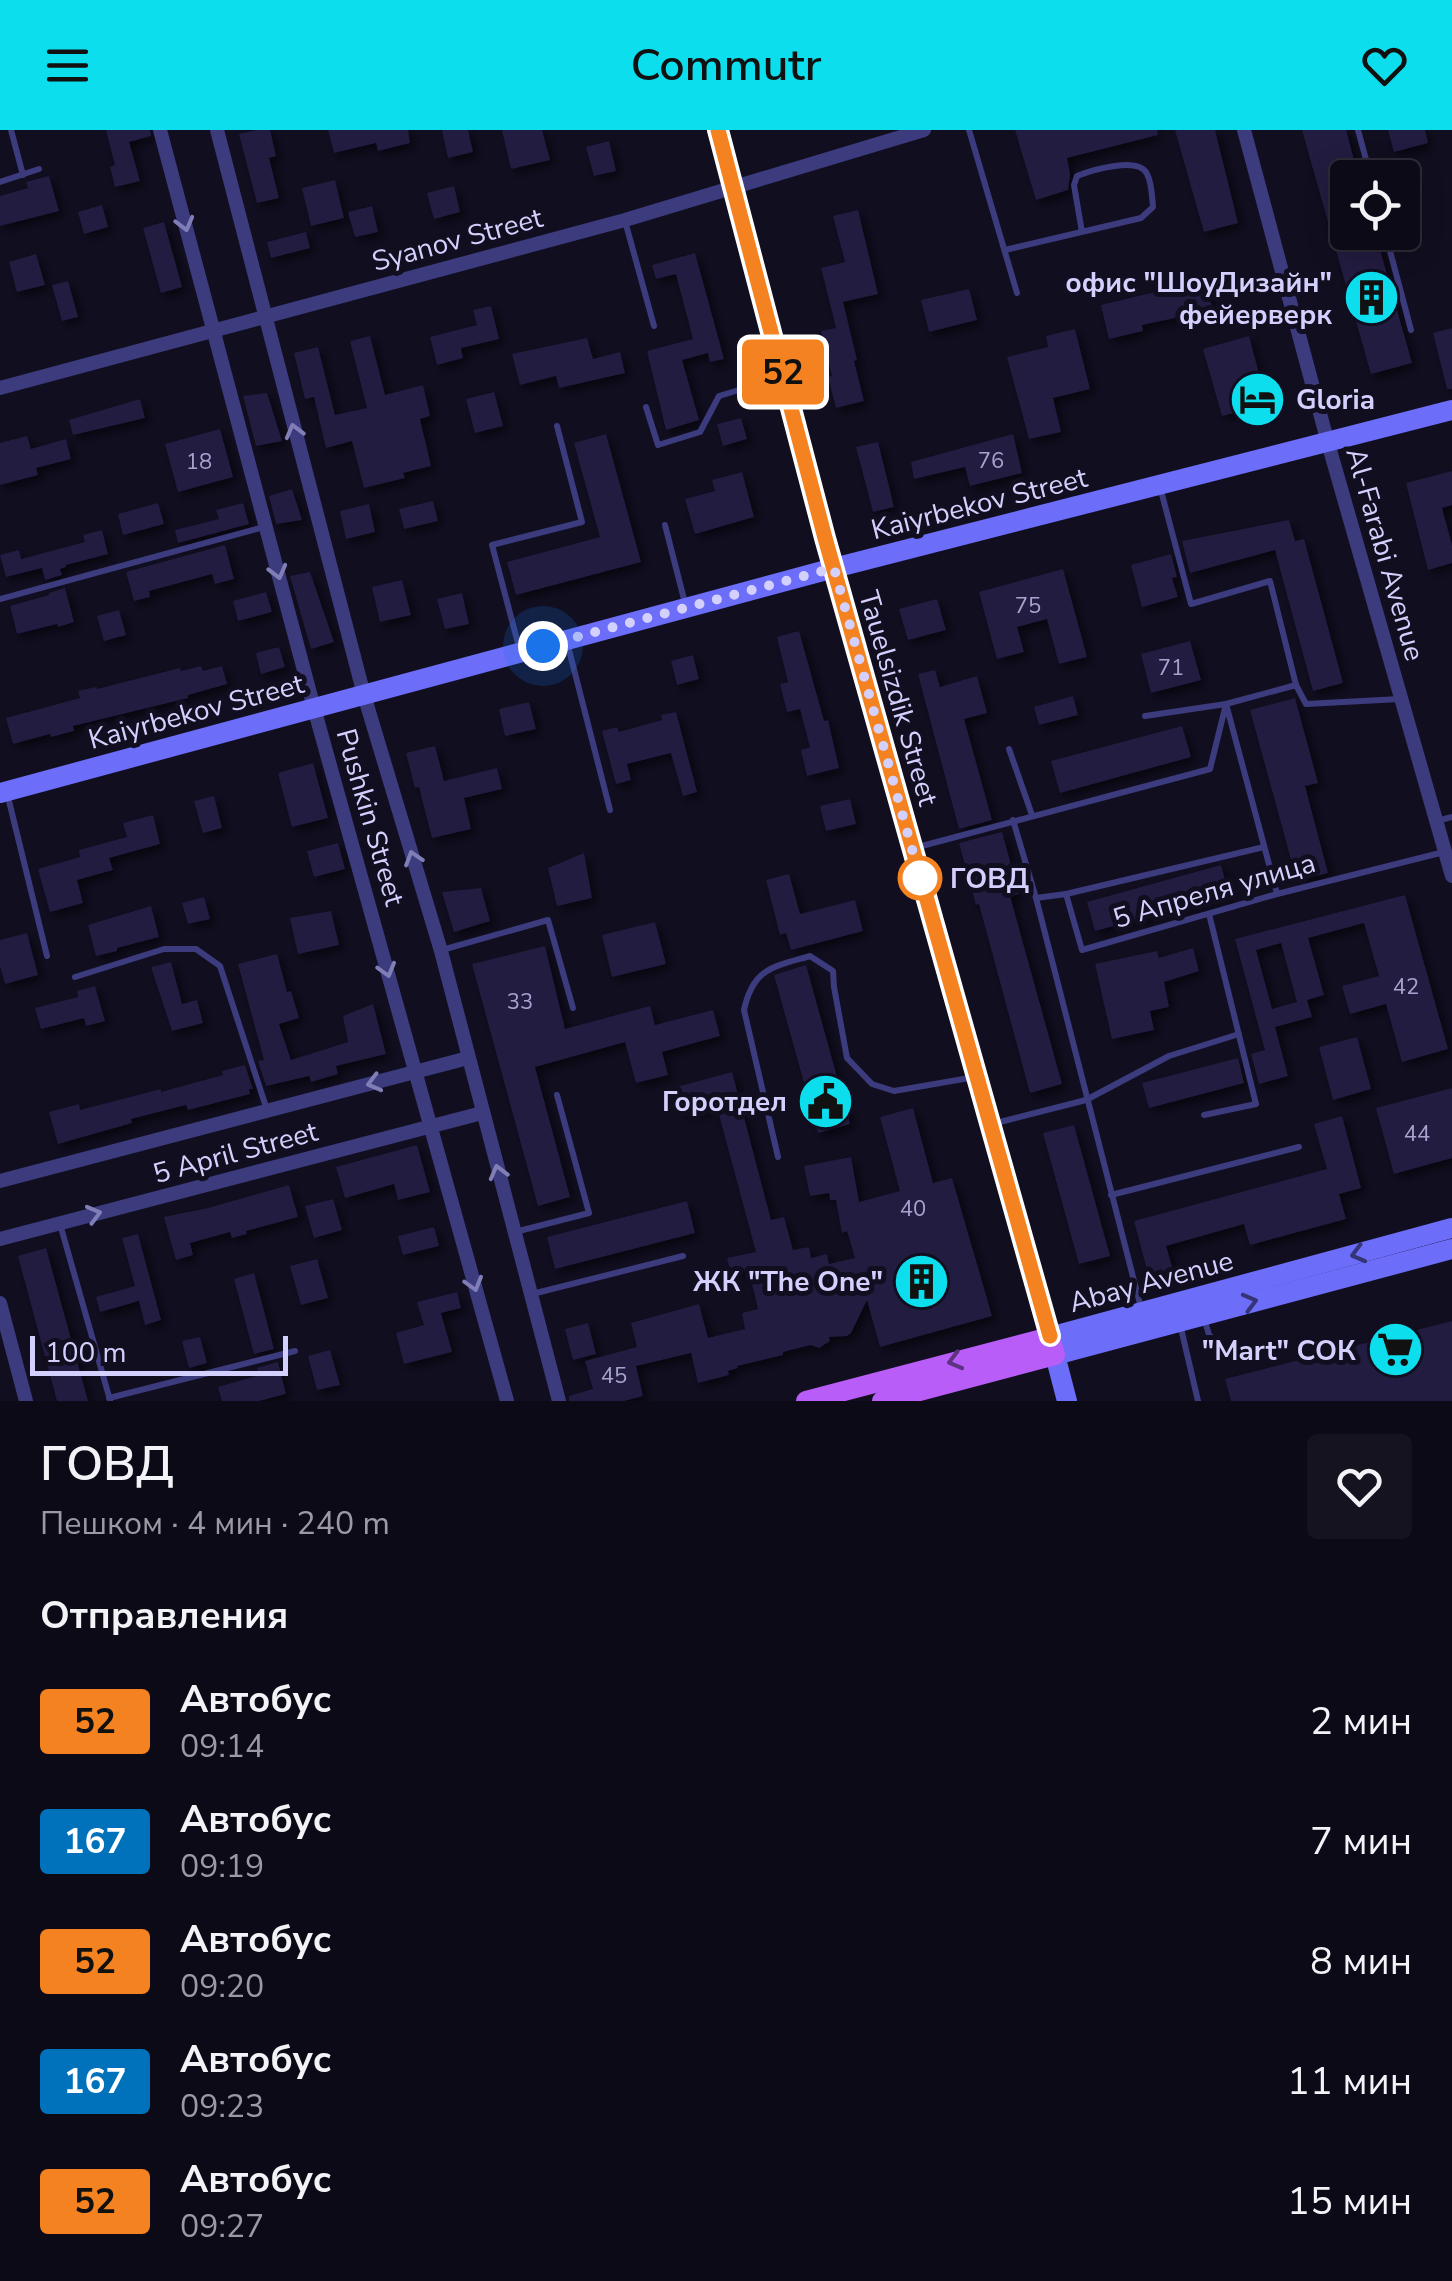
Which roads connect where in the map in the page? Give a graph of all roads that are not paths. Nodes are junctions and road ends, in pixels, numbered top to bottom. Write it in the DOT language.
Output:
graph roads {
  1 [pos="11,130"];
  2 [pos="160,130"];
  3 [pos="216,130"];
  4 [pos="718,130"];
  5 [pos="924,130"];
  6 [pos="969,130"];
  7 [pos="1244,130"];
  8 [pos="1358,130"];
  9 [pos="1366,160"];
  10 [pos="39,169"];
  11 [pos="23,174"];
  12 [pos="0,182"];
  13 [pos="734,186"];
  14 [pos="625,220"];
  15 [pos="1082,232"];
  16 [pos="1005,250"];
  17 [pos="1391,250"];
  18 [pos="1017,294"];
  19 [pos="264,317"];
  20 [pos="654,326"];
  21 [pos="1411,330"];
  22 [pos="212,331"];
  23 [pos="784,376"];
  24 [pos="0,388"];
  25 [pos="646,407"];
  26 [pos="1452,410"];
  27 [pos="556,426"];
  28 [pos="1328,443"];
  29 [pos="1160,486"];
  30 [pos="665,525"];
  31 [pos="266,527"];
  32 [pos="834,568"];
  33 [pos="0,598"];
  34 [pos="686,608"];
  35 [pos="566,640"];
  36 [pos="520,652"];
  37 [pos="1296,685"];
  38 [pos="364,695"];
  39 [pos="1402,698"];
  40 [pos="1226,704"];
  41 [pos="314,708"];
  42 [pos="1145,716"];
  43 [pos="1009,749"];
  44 [pos="3,792"];
  45 [pos="610,810"];
  46 [pos="1032,815"];
  47 [pos="1452,817"];
  48 [pos="1013,820"];
  49 [pos="1436,821"];
  50 [pos="1264,847"];
  51 [pos="912,849"];
  52 [pos="1445,852"];
  53 [pos="1452,876"];
  54 [pos="1066,894"];
  55 [pos="1277,894"];
  56 [pos="1036,898"];
  57 [pos="1209,914"];
  58 [pos="441,950"];
  59 [pos="47,956"];
  60 [pos="75,977"];
  61 [pos="573,1008"];
  62 [pos="1239,1034"];
  63 [pos="468,1058"];
  64 [pos="416,1072"];
  65 [pos="976,1077"];
  66 [pos="557,1095"];
  67 [pos="1086,1100"];
  68 [pos="267,1111"];
  69 [pos="482,1112"];
  70 [pos="1204,1114"];
  71 [pos="990,1125"];
  72 [pos="431,1126"];
  73 [pos="1299,1147"];
  74 [pos="778,1157"];
  75 [pos="0,1181"];
  76 [pos="1111,1194"];
  77 [pos="60,1223"];
  78 [pos="1452,1228"];
  79 [pos="514,1233"];
  80 [pos="0,1239"];
  81 [pos="1452,1249"];
  82 [pos="683,1256"];
  83 [pos="530,1294"];
  84 [pos="0,1304"];
  85 [pos="1142,1312"];
  86 [pos="1204,1315"];
  87 [pos="1179,1321"];
  88 [pos="1052,1346"];
  89 [pos="1226,1350"];
  90 [pos="295,1351"];
  91 [pos="110,1400"];
  92 [pos="26,1401"];
  93 [pos="507,1401"];
  94 [pos="559,1401"];
  95 [pos="806,1401"];
  96 [pos="882,1401"];
  97 [pos="1067,1401"];
  98 [pos="1198,1401"];
  1 -- 11 [label="lane"];
  2 -- 22 [label="street, Pushkin Street, one-way"];
  3 -- 19 [label="street, Pushkin Street"];
  4 -- 13 [label="main road, Tauelsіzdіk Street"];
  5 -- 13 [label="street, Syanov Street"];
  6 -- 16 [label="lane"];
  7 -- 28 [label="street, Al-Farabi Avenue"];
  8 -- 9 [label="lane"];
  10 -- 11 [label="lane"];
  11 -- 12 [label="lane"];
  13 -- 14 [label="street, Syanov Street"];
  13 -- 23 [label="main road, Tauelsіzdіk Street"];
  14 -- 19 [label="street, Syanov Street"];
  14 -- 20 [label="lane"];
  15 -- 15 [label="lane"];
  15 -- 16 [label="lane"];
  16 -- 18 [label="lane"];
  17 -- 21 [label="lane"];
  19 -- 22 [label="street, Syanov Street"];
  38 -- 19 [label="street, Pushkin Street, one-way"];
  22 -- 24 [label="street, Syanov Street"];
  22 -- 31 [label="street, Pushkin Street"];
  23 -- 25 [label="lane"];
  23 -- 32 [label="main road, Tauelsіzdіk Street"];
  26 -- 28 [label="main road, Kaiyrbekov Street"];
  27 -- 36 [label="lane"];
  28 -- 29 [label="main road, Kaiyrbekov Street"];
  28 -- 39 [label="street, Al-Farabi Avenue"];
  29 -- 32 [label="main road, Kaiyrbekov Street"];
  29 -- 37 [label="lane"];
  30 -- 34 [label="lane"];
  31 -- 33 [label="lane"];
  31 -- 41 [label="street, Pushkin Street, one-way"];
  32 -- 34 [label="main road, Kaiyrbekov Street"];
  32 -- 51 [label="main road, Tauelsіzdіk Street"];
  34 -- 35 [label="main road, Kaiyrbekov Street"];
  35 -- 36 [label="main road, Kaiyrbekov Street"];
  35 -- 45 [label="lane"];
  36 -- 38 [label="main road, Kaiyrbekov Street"];
  37 -- 39 [label="lane"];
  37 -- 40 [label="lane"];
  38 -- 41 [label="main road, Kaiyrbekov Street"];
  58 -- 38 [label="street, Pushkin Street, one-way"];
  39 -- 49 [label="street, Al-Farabi Avenue"];
  40 -- 42 [label="lane"];
  40 -- 46 [label="lane"];
  40 -- 50 [label="lane"];
  41 -- 44 [label="main road, Kaiyrbekov Street"];
  41 -- 64 [label="street, Pushkin Street, one-way"];
  43 -- 46 [label="lane"];
  44 -- 59 [label="lane"];
  46 -- 48 [label="lane"];
  47 -- 49 [label="lane"];
  48 -- 51 [label="lane"];
  48 -- 56 [label="lane"];
  49 -- 52 [label="street, Al-Farabi Avenue"];
  50 -- 54 [label="lane"];
  50 -- 55 [label="lane"];
  51 -- 65 [label="main road, Tauelsіzdіk Street"];
  52 -- 53 [label="street, Al-Farabi Avenue"];
  52 -- 55 [label="lane, 5 Апреля улица"];
  54 -- 56 [label="lane"];
  54 -- 57 [label="lane, 5 Апреля улица"];
  55 -- 57 [label="lane, 5 Апреля улица"];
  56 -- 67 [label="lane"];
  57 -- 62 [label="lane"];
  58 -- 61 [label="lane"];
  58 -- 63 [label="street, Pushkin Street"];
  60 -- 68 [label="lane"];
  62 -- 67 [label="lane"];
  62 -- 70 [label="lane"];
  63 -- 64 [label="street, 5 April Street"];
  63 -- 69 [label="street, Pushkin Street"];
  64 -- 68 [label="street, 5 April Street, one-way"];
  64 -- 72 [label="street, Pushkin Street"];
  65 -- 71 [label="main road, Tauelsіzdіk Street"];
  65 -- 74 [label="lane"];
  66 -- 79 [label="lane"];
  67 -- 71 [label="lane"];
  67 -- 76 [label="lane"];
  68 -- 75 [label="street, 5 April Street"];
  69 -- 72 [label="street, 5 April Street"];
  79 -- 69 [label="street, Pushkin Street, one-way"];
  71 -- 88 [label="main road, Tauelsіzdіk Street"];
  77 -- 72 [label="street, 5 April Street, one-way"];
  72 -- 93 [label="street, Pushkin Street, one-way"];
  73 -- 76 [label="lane"];
  76 -- 85 [label="lane"];
  77 -- 80 [label="street, 5 April Street"];
  77 -- 91 [label="lane"];
  78 -- 85 [label="main road, Abay Avenue, one-way"];
  79 -- 83 [label="street, Pushkin Street"];
  86 -- 81 [label="main road, Abay Avenue, one-way"];
  82 -- 83 [label="lane"];
  83 -- 94 [label="street, Pushkin Street"];
  84 -- 92 [label="street"];
  85 -- 88 [label="main road, Abay Avenue"];
  86 -- 87 [label="main road, Abay Avenue"];
  86 -- 89 [label="lane"];
  87 -- 88 [label="main road, Abay Avenue"];
  87 -- 98 [label="lane"];
  88 -- 95 [label="main road, Abay Avenue, one-way"];
  88 -- 96 [label="main road, Abay Avenue"];
  88 -- 97 [label="main road, Tauelsіzdіk Street"];
  90 -- 91 [label="lane"];
}
